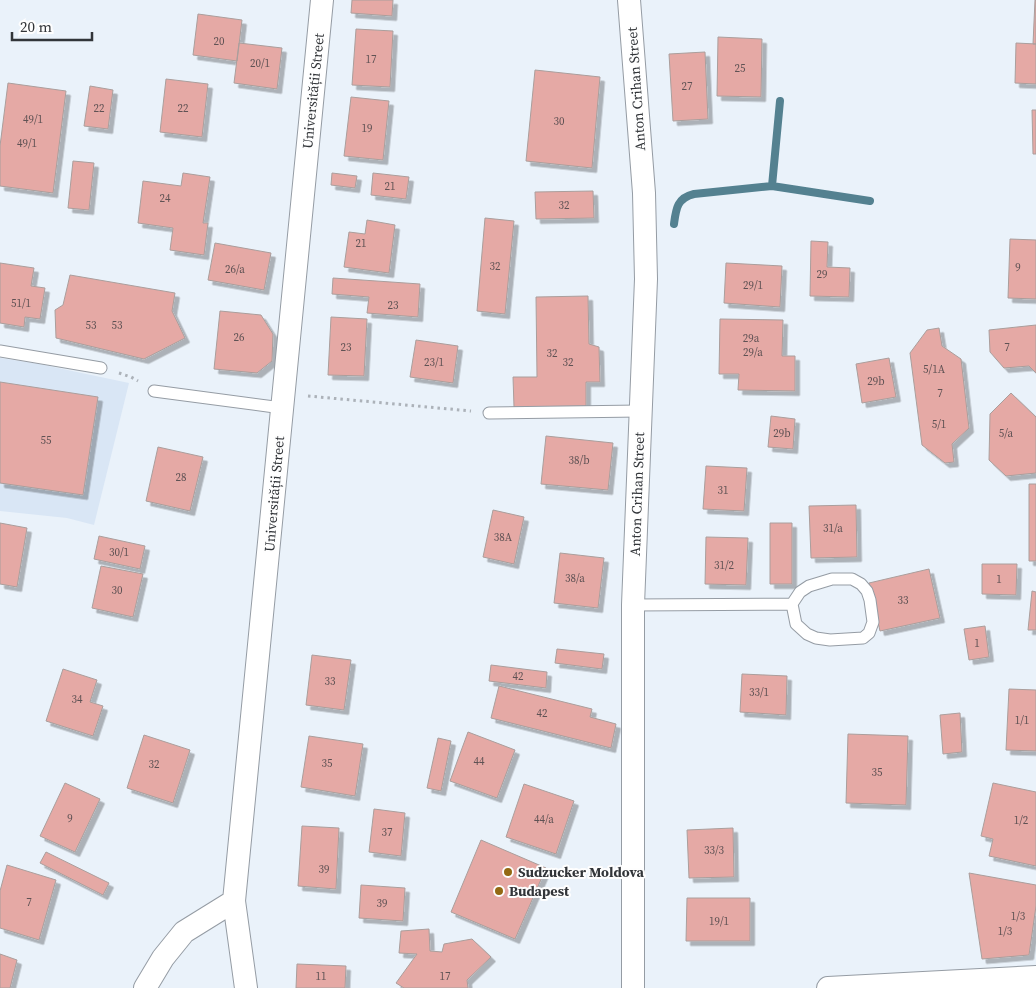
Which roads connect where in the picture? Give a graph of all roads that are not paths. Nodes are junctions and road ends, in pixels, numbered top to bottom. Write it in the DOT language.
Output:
graph roads {
  1 [pos="322,0"];
  2 [pos="629,0"];
  3 [pos="0,351"];
  4 [pos="101,368"];
  5 [pos="154,391"];
  6 [pos="283,401"];
  7 [pos="640,410"];
  8 [pos="489,413"];
  9 [pos="792,604"];
  10 [pos="633,605"];
  11 [pos="234,901"];
  12 [pos="1036,977"];
  13 [pos="145,988"];
  14 [pos="246,988"];
  15 [pos="633,988"];
  16 [pos="828,988"];
  1 -- 6 [label="street, Universității Street"];
  2 -- 7 [label="street, Anton Crihan Street"];
  3 -- 4 [label="lane"];
  5 -- 6 [label="lane"];
  6 -- 11 [label="street, Universității Street"];
  7 -- 8 [label="lane"];
  7 -- 10 [label="street, Anton Crihan Street"];
  9 -- 9 [label="lane"];
  9 -- 10 [label="lane"];
  10 -- 15 [label="street, Anton Crihan Street"];
  11 -- 13 [label="street"];
  11 -- 14 [label="street, Universității Street"];
  12 -- 16 [label="street"];
}
